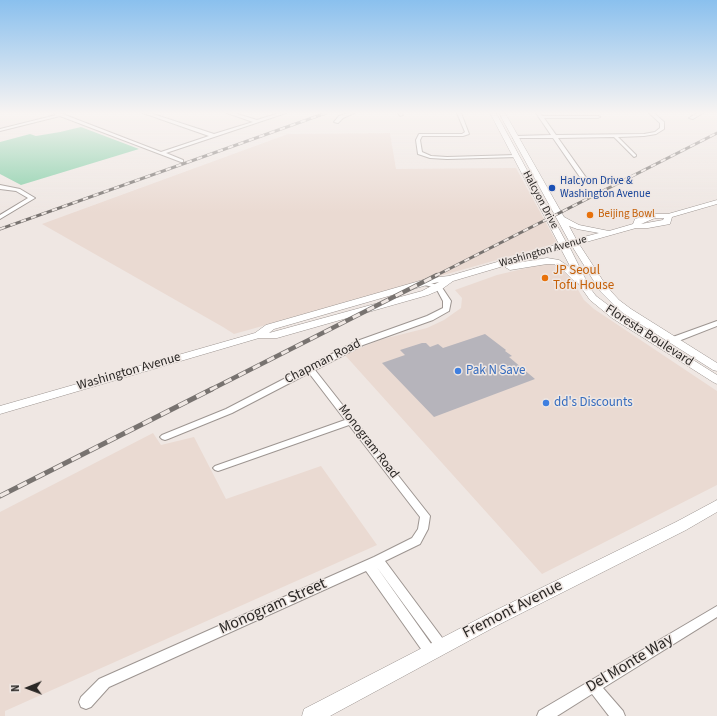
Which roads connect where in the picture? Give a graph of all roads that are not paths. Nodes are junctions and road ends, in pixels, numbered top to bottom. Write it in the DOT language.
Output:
graph roads {
  1 [pos="142,146"];
  2 [pos="184,146"];
  3 [pos="419,146"];
  4 [pos="511,146"];
  5 [pos="520,146"];
  6 [pos="561,146"];
  7 [pos="625,146"];
  8 [pos="162,154"];
  9 [pos="516,156"];
  10 [pos="634,156"];
  11 [pos="181,161"];
  12 [pos="584,179"];
  13 [pos="0,187"];
  14 [pos="717,202"];
  15 [pos="0,217"];
  16 [pos="562,219"];
  17 [pos="611,233"];
  18 [pos="575,242"];
  19 [pos="564,245"];
  20 [pos="483,270"];
  21 [pos="450,279"];
  22 [pos="423,283"];
  23 [pos="439,287"];
  24 [pos="586,289"];
  25 [pos="717,322"];
  26 [pos="259,335"];
  27 [pos="673,340"];
  28 [pos="717,368"];
  29 [pos="310,369"];
  30 [pos="717,380"];
  31 [pos="0,410"];
  32 [pos="351,421"];
  33 [pos="165,437"];
  34 [pos="218,468"];
  35 [pos="717,505"];
  36 [pos="425,516"];
  37 [pos="373,563"];
  38 [pos="716,612"];
  39 [pos="436,650"];
  40 [pos="593,686"];
  41 [pos="86,702"];
  42 [pos="311,716"];
  43 [pos="544,716"];
  44 [pos="618,716"];
  1 -- 8 [label="street"];
  2 -- 8 [label="street"];
  3 -- 9 [label="street"];
  4 -- 9 [label="main road, Halcyon Drive"];
  5 -- 16 [label="main road, Halcyon Drive"];
  6 -- 12 [label="street"];
  7 -- 10 [label="street"];
  8 -- 11 [label="street"];
  9 -- 19 [label="main road, Halcyon Drive"];
  13 -- 15 [label="street"];
  14 -- 17 [label="main road, Washington Avenue"];
  16 -- 17 [label="main road"];
  16 -- 18 [label="main road, Halcyon Drive"];
  17 -- 18 [label="main road, Washington Avenue"];
  18 -- 19 [label="main road, Washington Avenue"];
  18 -- 27 [label="main road, Floresta Boulevard"];
  19 -- 20 [label="main road, Washington Avenue"];
  19 -- 24 [label="main road, Floresta Boulevard"];
  20 -- 21 [label="main road, Washington Avenue"];
  20 -- 24 [label="main road"];
  21 -- 22 [label="main road, Washington Avenue"];
  21 -- 23 [label="main road, Washington Avenue"];
  22 -- 23 [label="street"];
  22 -- 26 [label="main road, Washington Avenue"];
  23 -- 26 [label="main road, Washington Avenue"];
  23 -- 29 [label="street, Chapman Road"];
  24 -- 30 [label="main road, Floresta Boulevard"];
  25 -- 27 [label="street"];
  26 -- 31 [label="main road, Washington Avenue"];
  27 -- 28 [label="main road, Floresta Boulevard"];
  29 -- 32 [label="street, Monogram Road"];
  29 -- 33 [label="street, Chapman Road"];
  32 -- 34 [label="street"];
  32 -- 36 [label="street, Monogram Road"];
  35 -- 39 [label="main road, Fremont Avenue"];
  36 -- 37 [label="street, Monogram Street"];
  37 -- 39 [label="street"];
  37 -- 41 [label="street, Monogram Street"];
  38 -- 40 [label="street, Del Monte Way"];
  39 -- 42 [label="main road, Fremont Avenue"];
  40 -- 43 [label="street, Del Monte Way"];
  40 -- 44 [label="street"];
}
